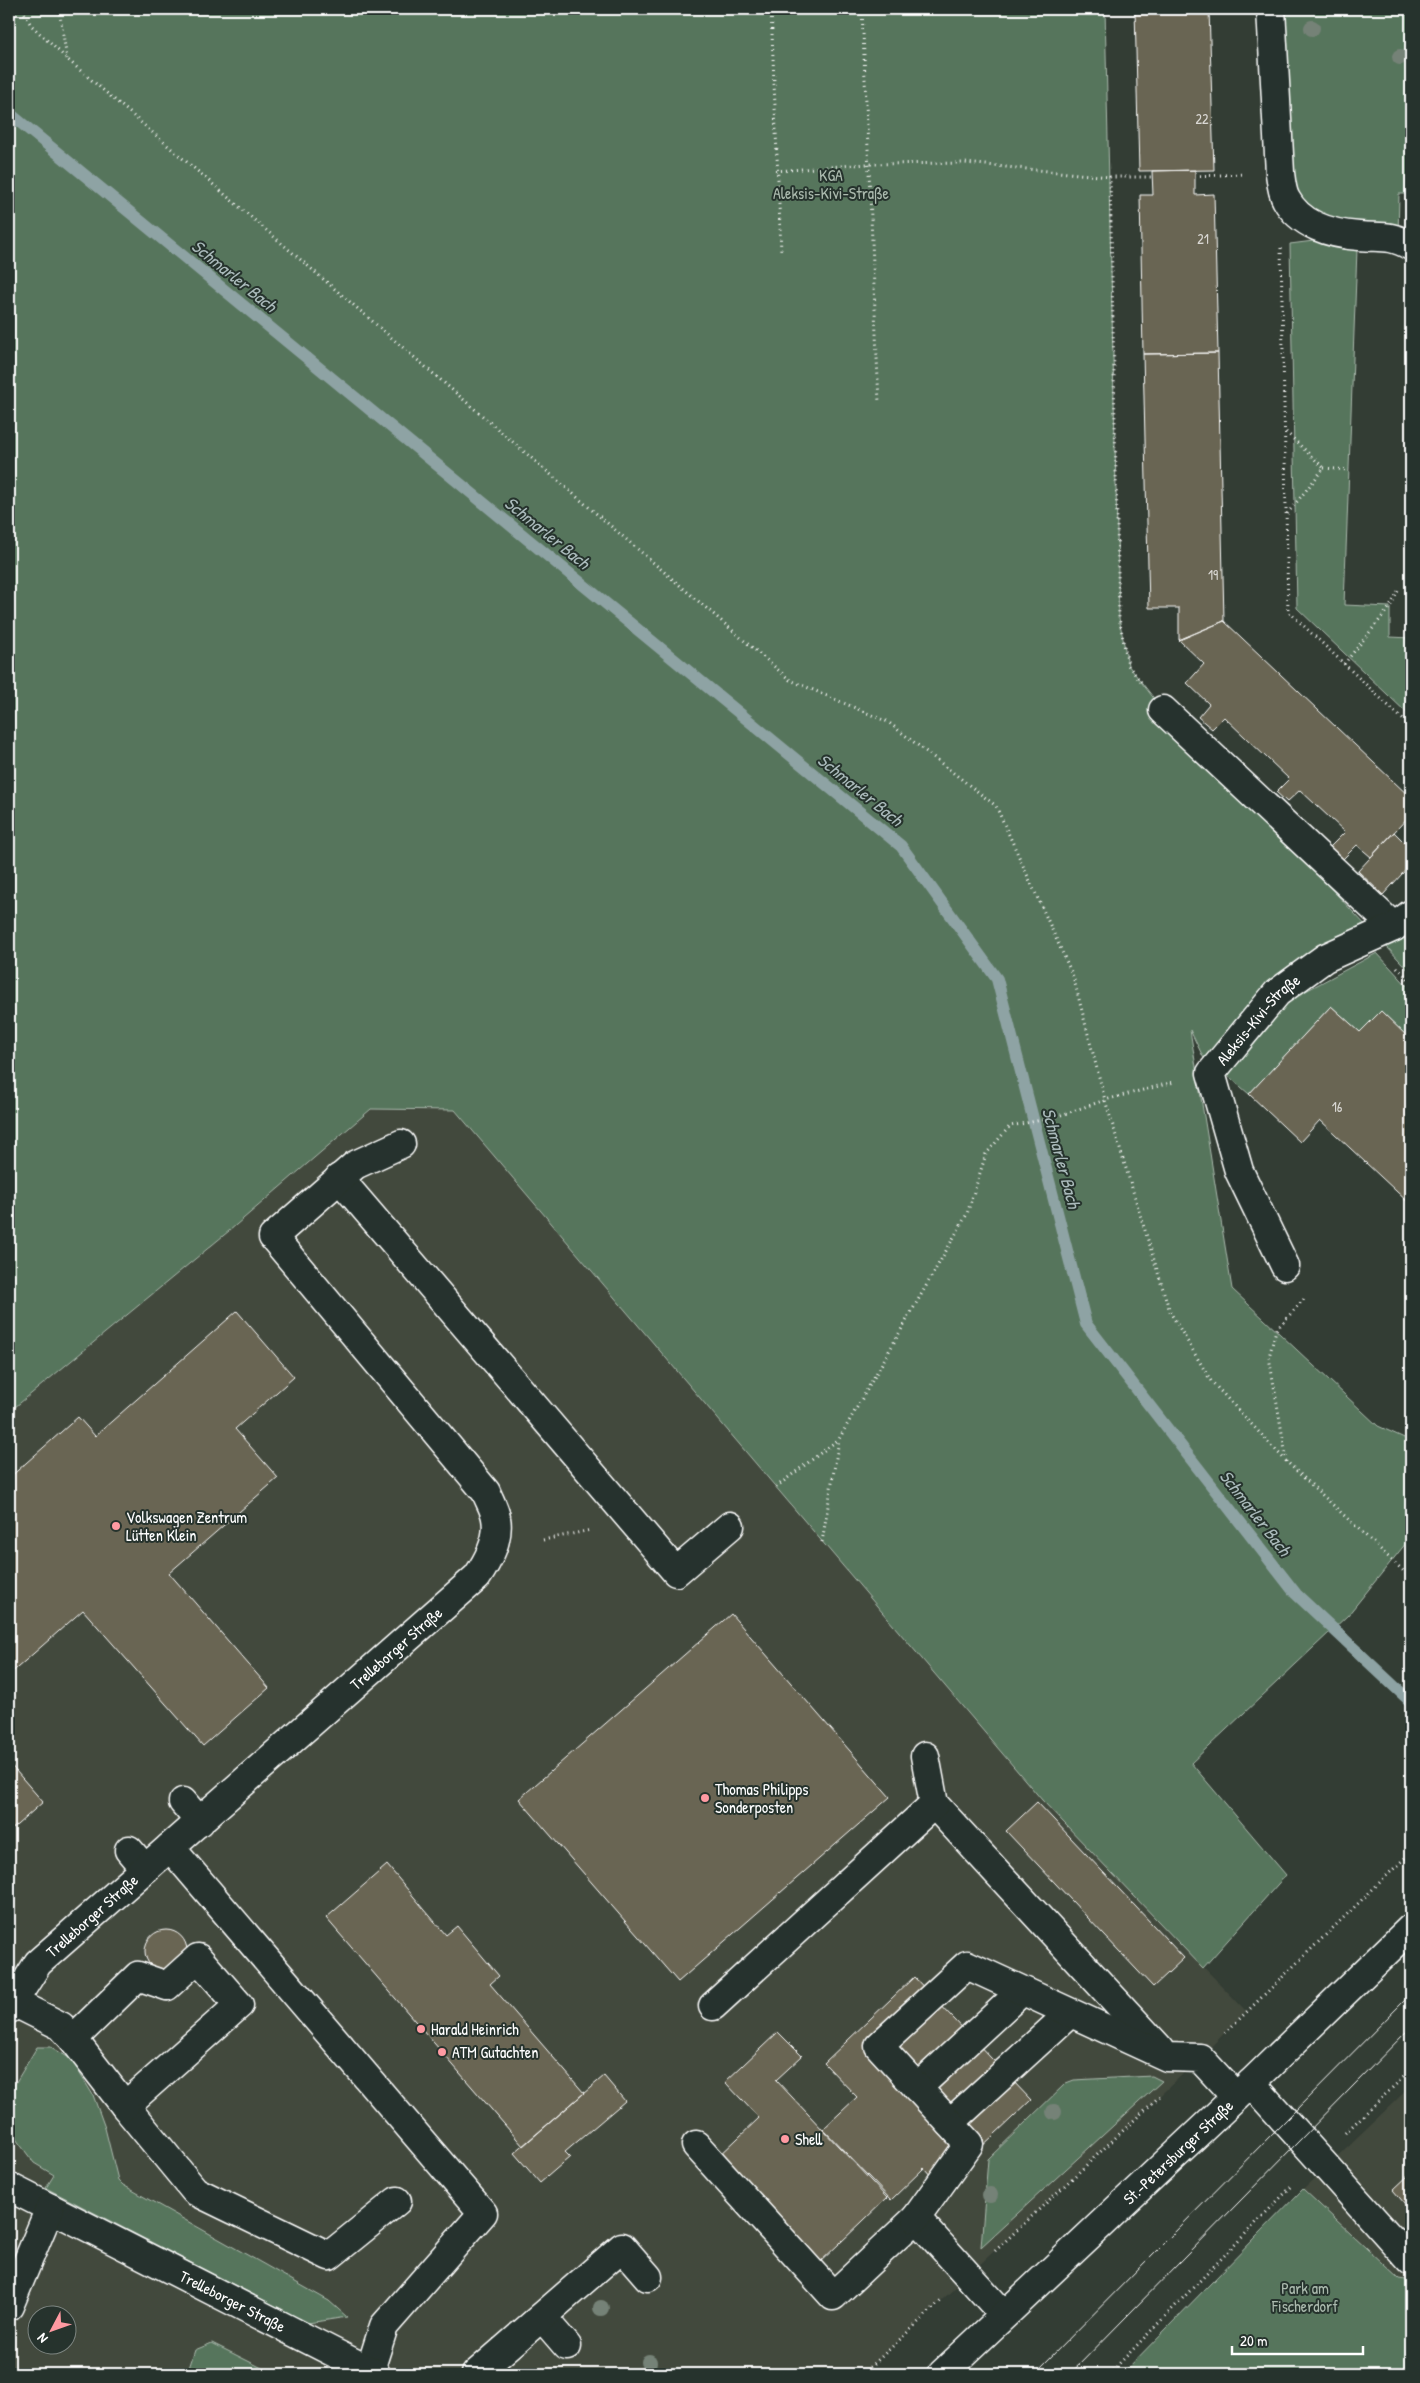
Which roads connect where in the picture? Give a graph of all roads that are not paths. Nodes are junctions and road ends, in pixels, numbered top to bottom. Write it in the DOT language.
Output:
graph roads {
  1 [pos="1271,9"];
  2 [pos="1411,246"];
  3 [pos="1163,710"];
  4 [pos="1402,921"];
  5 [pos="401,1144"];
  6 [pos="339,1178"];
  7 [pos="1285,1266"];
  8 [pos="730,1526"];
  9 [pos="925,1756"];
  10 [pos="934,1804"];
  11 [pos="170,1847"];
  12 [pos="1411,1928"];
  13 [pos="1022,1991"];
  14 [pos="11,2006"];
  15 [pos="713,2006"];
  16 [pos="1070,2013"];
  17 [pos="73,2039"];
  18 [pos="1168,2057"];
  19 [pos="917,2088"];
  20 [pos="1244,2090"];
  21 [pos="124,2106"];
  22 [pos="950,2123"];
  23 [pos="696,2144"];
  24 [pos="9,2187"];
  25 [pos="397,2202"];
  26 [pos="50,2208"];
  27 [pos="916,2218"];
  28 [pos="1411,2261"];
  29 [pos="648,2277"];
  30 [pos="9,2306"];
  31 [pos="1004,2315"];
  32 [pos="542,2317"];
  33 [pos="568,2346"];
  34 [pos="373,2372"];
  35 [pos="476,2374"];
  36 [pos="942,2374"];
  1 -- 2 [label="street"];
  3 -- 4 [label="street"];
  4 -- 7 [label="street, Aleksis-Kivi-Straße"];
  5 -- 6 [label="street"];
  6 -- 8 [label="street"];
  6 -- 11 [label="street, Trelleborger Straße"];
  9 -- 10 [label="street"];
  10 -- 15 [label="street"];
  10 -- 18 [label="street"];
  11 -- 14 [label="street, Trelleborger Straße"];
  11 -- 34 [label="street"];
  12 -- 20 [label="street, St.-Petersburger Straße"];
  13 -- 16 [label="street"];
  13 -- 19 [label="street"];
  13 -- 19 [label="street"];
  14 -- 17 [label="street"];
  16 -- 18 [label="street"];
  16 -- 22 [label="street"];
  17 -- 21 [label="street"];
  17 -- 21 [label="street"];
  18 -- 20 [label="street"];
  19 -- 22 [label="street"];
  20 -- 28 [label="street"];
  20 -- 31 [label="street, St.-Petersburger Straße"];
  21 -- 25 [label="street"];
  22 -- 27 [label="street"];
  23 -- 27 [label="street"];
  24 -- 26 [label="street, Trelleborger Straße"];
  26 -- 30 [label="street"];
  26 -- 34 [label="street, Trelleborger Straße"];
  27 -- 31 [label="street"];
  29 -- 32 [label="street"];
  31 -- 36 [label="street, St.-Petersburger Straße"];
  32 -- 33 [label="street"];
  32 -- 35 [label="street"];
}
